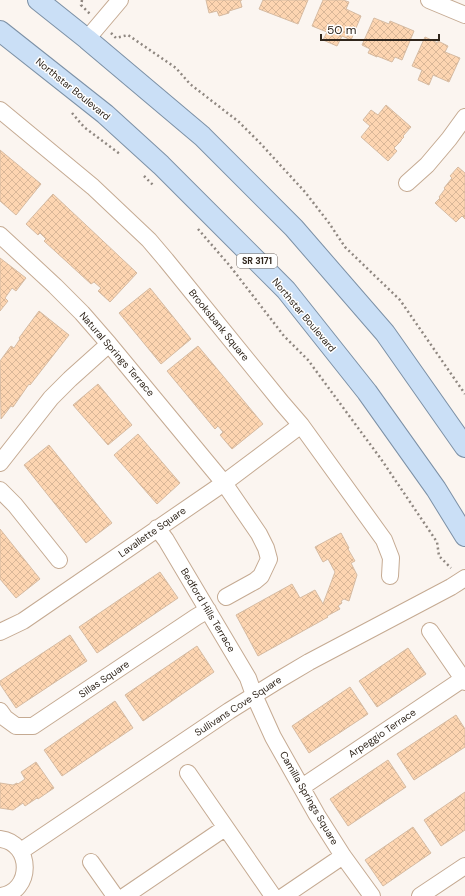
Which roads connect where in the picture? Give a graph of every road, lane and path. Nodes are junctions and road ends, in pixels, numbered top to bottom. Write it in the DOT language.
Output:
graph roads {
  1 [pos="38,0"];
  2 [pos="82,0"];
  3 [pos="120,0"];
  4 [pos="429,0"];
  5 [pos="465,15"];
  6 [pos="100,23"];
  7 [pos="0,31"];
  8 [pos="87,39"];
  9 [pos="69,109"];
  10 [pos="0,110"];
  11 [pos="465,116"];
  12 [pos="122,155"];
  13 [pos="142,174"];
  14 [pos="407,183"];
  15 [pos="158,190"];
  16 [pos="195,226"];
  17 [pos="0,235"];
  18 [pos="109,344"];
  19 [pos="465,394"];
  20 [pos="301,425"];
  21 [pos="465,447"];
  22 [pos="0,463"];
  23 [pos="224,483"];
  24 [pos="0,490"];
  25 [pos="157,528"];
  26 [pos="465,536"];
  27 [pos="59,560"];
  28 [pos="390,576"];
  29 [pos="464,579"];
  30 [pos="226,597"];
  31 [pos="208,610"];
  32 [pos="430,630"];
  33 [pos="0,632"];
  34 [pos="464,680"];
  35 [pos="254,695"];
  36 [pos="0,710"];
  37 [pos="188,773"];
  38 [pos="302,787"];
  39 [pos="226,828"];
  40 [pos="0,839"];
  41 [pos="21,851"];
  42 [pos="343,856"];
  43 [pos="91,862"];
  44 [pos="465,866"];
  45 [pos="9,895"];
  46 [pos="115,896"];
  47 [pos="125,896"];
  48 [pos="273,896"];
  49 [pos="284,896"];
  50 [pos="372,896"];
  51 [pos="420,896"];
  1 -- 8 [label="main road"];
  2 -- 6 [label="path"];
  3 -- 6 [label="street"];
  4 -- 5 [label="street"];
  6 -- 8 [label="street"];
  6 -- 19 [label="path"];
  7 -- 26 [label="main road, Northstar Boulevard / SR 3171"];
  8 -- 21 [label="main road"];
  9 -- 12 [label="path"];
  10 -- 20 [label="street, Brooksbank Square"];
  11 -- 14 [label="street"];
  13 -- 15 [label="path"];
  16 -- 29 [label="path"];
  17 -- 18 [label="street, Natural Springs Terrace"];
  18 -- 22 [label="street"];
  18 -- 23 [label="street, Natural Springs Terrace"];
  20 -- 23 [label="street, Lavallette Square"];
  20 -- 28 [label="street, Brooksbank Square"];
  23 -- 25 [label="street, Lavallette Square"];
  23 -- 30 [label="street, Natural Springs Terrace"];
  24 -- 27 [label="street"];
  25 -- 31 [label="street, Bedford Hills Terrace"];
  25 -- 33 [label="street, Lavallette Square"];
  29 -- 35 [label="street, Sullivans Cove Square"];
  31 -- 35 [label="street, Bedford Hills Terrace"];
  31 -- 36 [label="street, Sillas Square"];
  32 -- 34 [label="street"];
  34 -- 38 [label="street, Arpeggio Terrace"];
  35 -- 38 [label="street, Camilla Springs Square"];
  35 -- 41 [label="street, Sullivans Cove Square"];
  37 -- 39 [label="street"];
  38 -- 42 [label="street, Camilla Springs Square"];
  39 -- 47 [label="street"];
  39 -- 48 [label="street"];
  40 -- 41 [label="street"];
  41 -- 45 [label="street"];
  42 -- 49 [label="street"];
  42 -- 50 [label="street, Camilla Springs Square"];
  43 -- 46 [label="street"];
  44 -- 51 [label="street"];
}
